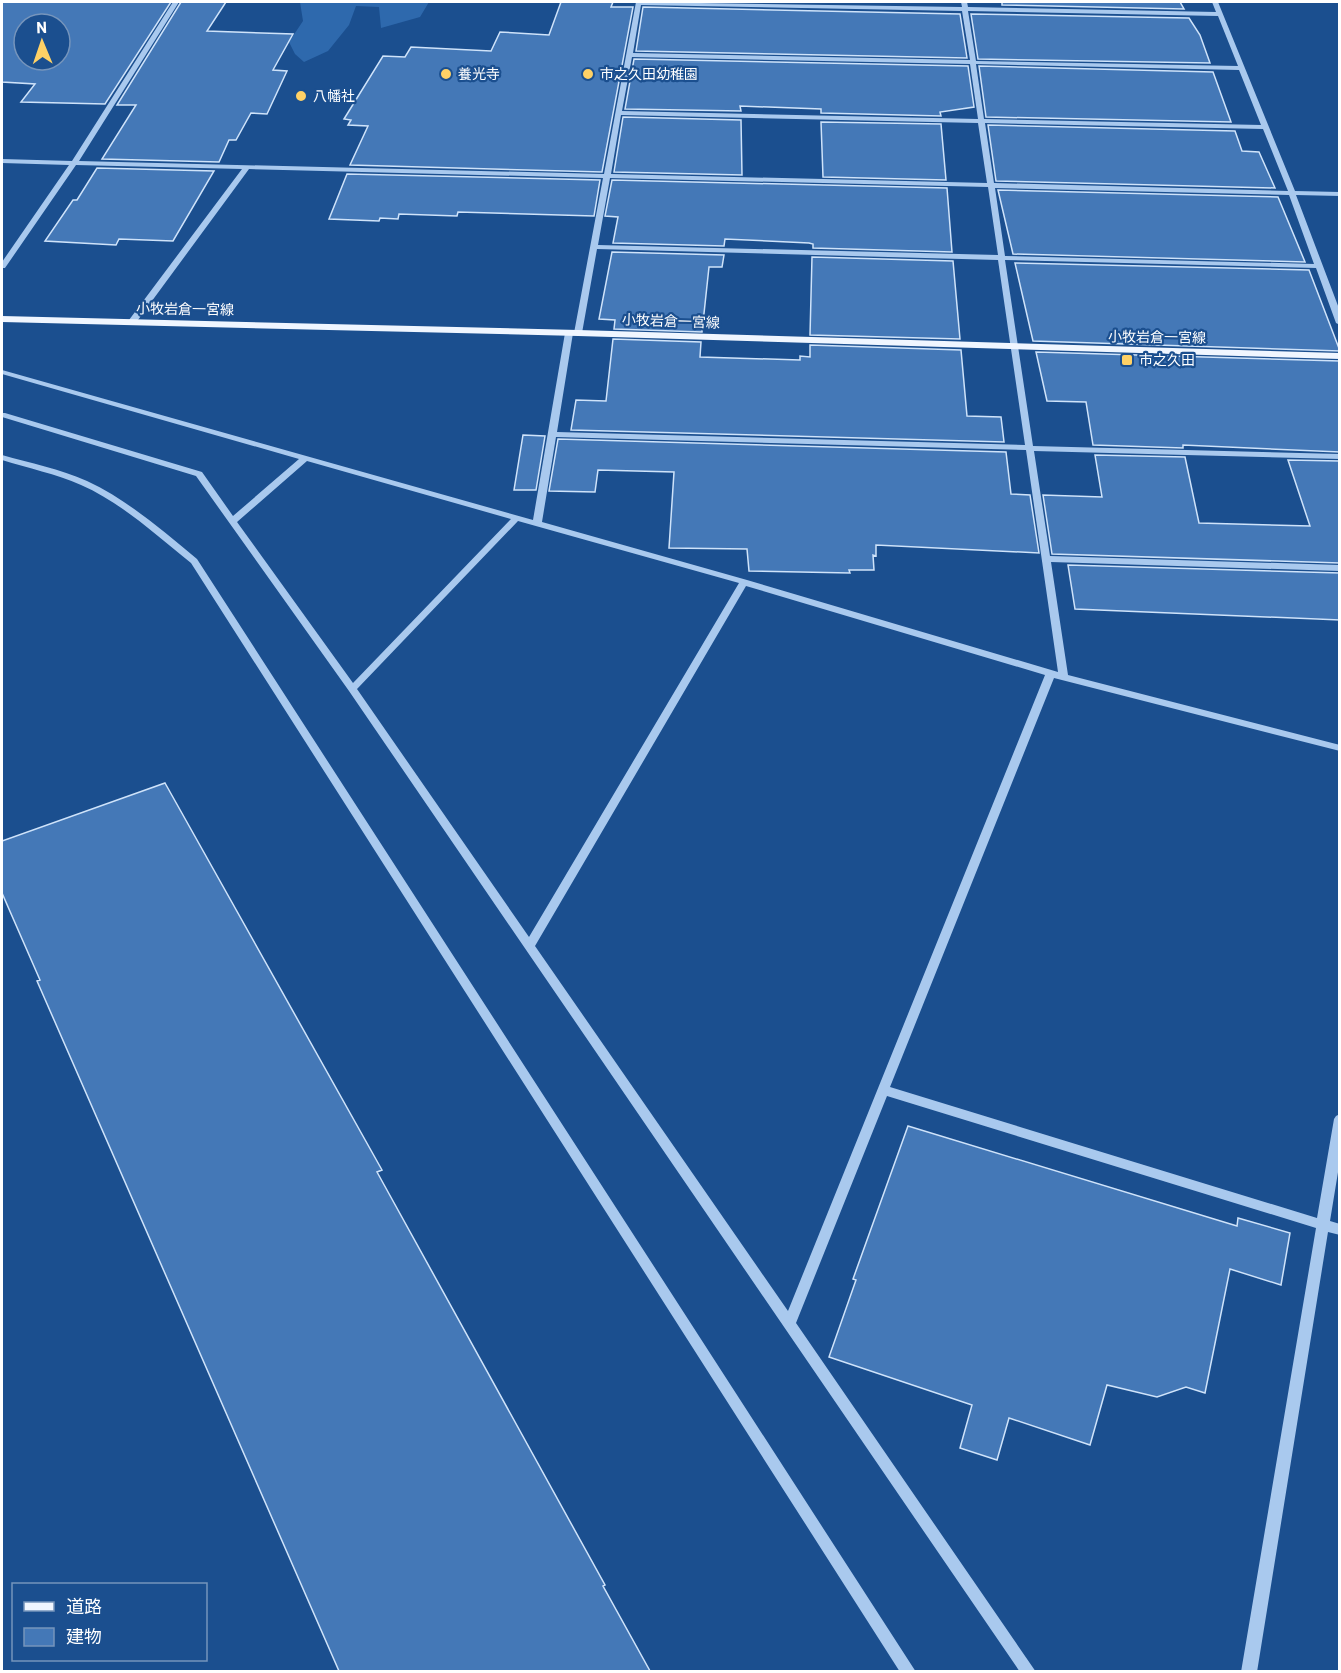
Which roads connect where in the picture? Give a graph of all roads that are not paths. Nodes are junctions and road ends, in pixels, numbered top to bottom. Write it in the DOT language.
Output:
graph roads {
  1 [pos="176,2"];
  2 [pos="639,2"];
  3 [pos="1215,2"];
  4 [pos="965,5"];
  5 [pos="1220,14"];
  6 [pos="629,55"];
  7 [pos="973,62"];
  8 [pos="1242,68"];
  9 [pos="619,113"];
  10 [pos="982,121"];
  11 [pos="1265,127"];
  12 [pos="2,161"];
  13 [pos="75,162"];
  14 [pos="247,167"];
  15 [pos="607,176"];
  16 [pos="991,185"];
  17 [pos="1292,193"];
  18 [pos="1340,194"];
  19 [pos="594,247"];
  20 [pos="1002,257"];
  21 [pos="2,266"];
  22 [pos="1318,266"];
  23 [pos="2,319"];
  24 [pos="132,322"];
  25 [pos="1340,323"];
  26 [pos="574,333"];
  27 [pos="1015,348"];
  28 [pos="1340,356"];
  29 [pos="2,372"];
  30 [pos="2,415"];
  31 [pos="552,434"];
  32 [pos="1030,448"];
  33 [pos="1340,457"];
  34 [pos="2,458"];
  35 [pos="305,458"];
  36 [pos="516,518"];
  37 [pos="232,522"];
  38 [pos="537,524"];
  39 [pos="1046,559"];
  40 [pos="1340,568"];
  41 [pos="744,582"];
  42 [pos="1051,673"];
  43 [pos="1063,677"];
  44 [pos="352,689"];
  45 [pos="1340,747"];
  46 [pos="529,946"];
  47 [pos="884,1090"];
  48 [pos="1340,1119"];
  49 [pos="1323,1225"];
  50 [pos="1340,1230"];
  51 [pos="789,1324"];
  52 [pos="909,1671"];
  53 [pos="1029,1671"];
  54 [pos="1249,1671"];
  1 -- 13 [label="street"];
  2 -- 4 [label="street"];
  2 -- 6 [label="street"];
  3 -- 5 [label="street"];
  4 -- 5 [label="street"];
  4 -- 7 [label="street"];
  5 -- 8 [label="street"];
  6 -- 7 [label="street"];
  6 -- 9 [label="street"];
  7 -- 8 [label="street"];
  7 -- 10 [label="street"];
  8 -- 11 [label="street"];
  9 -- 10 [label="street"];
  9 -- 15 [label="street"];
  10 -- 11 [label="street"];
  10 -- 16 [label="street"];
  11 -- 17 [label="street"];
  12 -- 13 [label="street"];
  13 -- 14 [label="street"];
  13 -- 21 [label="street"];
  14 -- 15 [label="street"];
  14 -- 24 [label="street"];
  15 -- 16 [label="street"];
  15 -- 19 [label="street"];
  16 -- 17 [label="street"];
  16 -- 20 [label="street"];
  17 -- 18 [label="street"];
  17 -- 22 [label="street"];
  19 -- 20 [label="street"];
  19 -- 26 [label="street"];
  20 -- 22 [label="street"];
  20 -- 27 [label="street"];
  22 -- 25 [label="street"];
  23 -- 24 [label="main road, 小牧岩倉一宮線"];
  24 -- 26 [label="main road, 小牧岩倉一宮線"];
  26 -- 27 [label="main road, 小牧岩倉一宮線"];
  26 -- 31 [label="street"];
  27 -- 28 [label="main road, 小牧岩倉一宮線"];
  27 -- 32 [label="street"];
  29 -- 35 [label="street"];
  30 -- 37 [label="street"];
  31 -- 32 [label="street"];
  31 -- 38 [label="street"];
  32 -- 33 [label="street"];
  32 -- 39 [label="street"];
  34 -- 52 [label="street"];
  35 -- 36 [label="street"];
  35 -- 37 [label="street"];
  36 -- 38 [label="street"];
  36 -- 44 [label="street"];
  37 -- 44 [label="street"];
  38 -- 41 [label="street"];
  39 -- 40 [label="street"];
  39 -- 43 [label="street"];
  41 -- 42 [label="street"];
  41 -- 46 [label="street"];
  42 -- 43 [label="street"];
  42 -- 47 [label="street"];
  43 -- 45 [label="street"];
  44 -- 46 [label="street"];
  46 -- 51 [label="street"];
  47 -- 49 [label="street"];
  47 -- 51 [label="street"];
  48 -- 49 [label="street"];
  49 -- 50 [label="street"];
  49 -- 54 [label="street"];
  51 -- 53 [label="street"];
}
